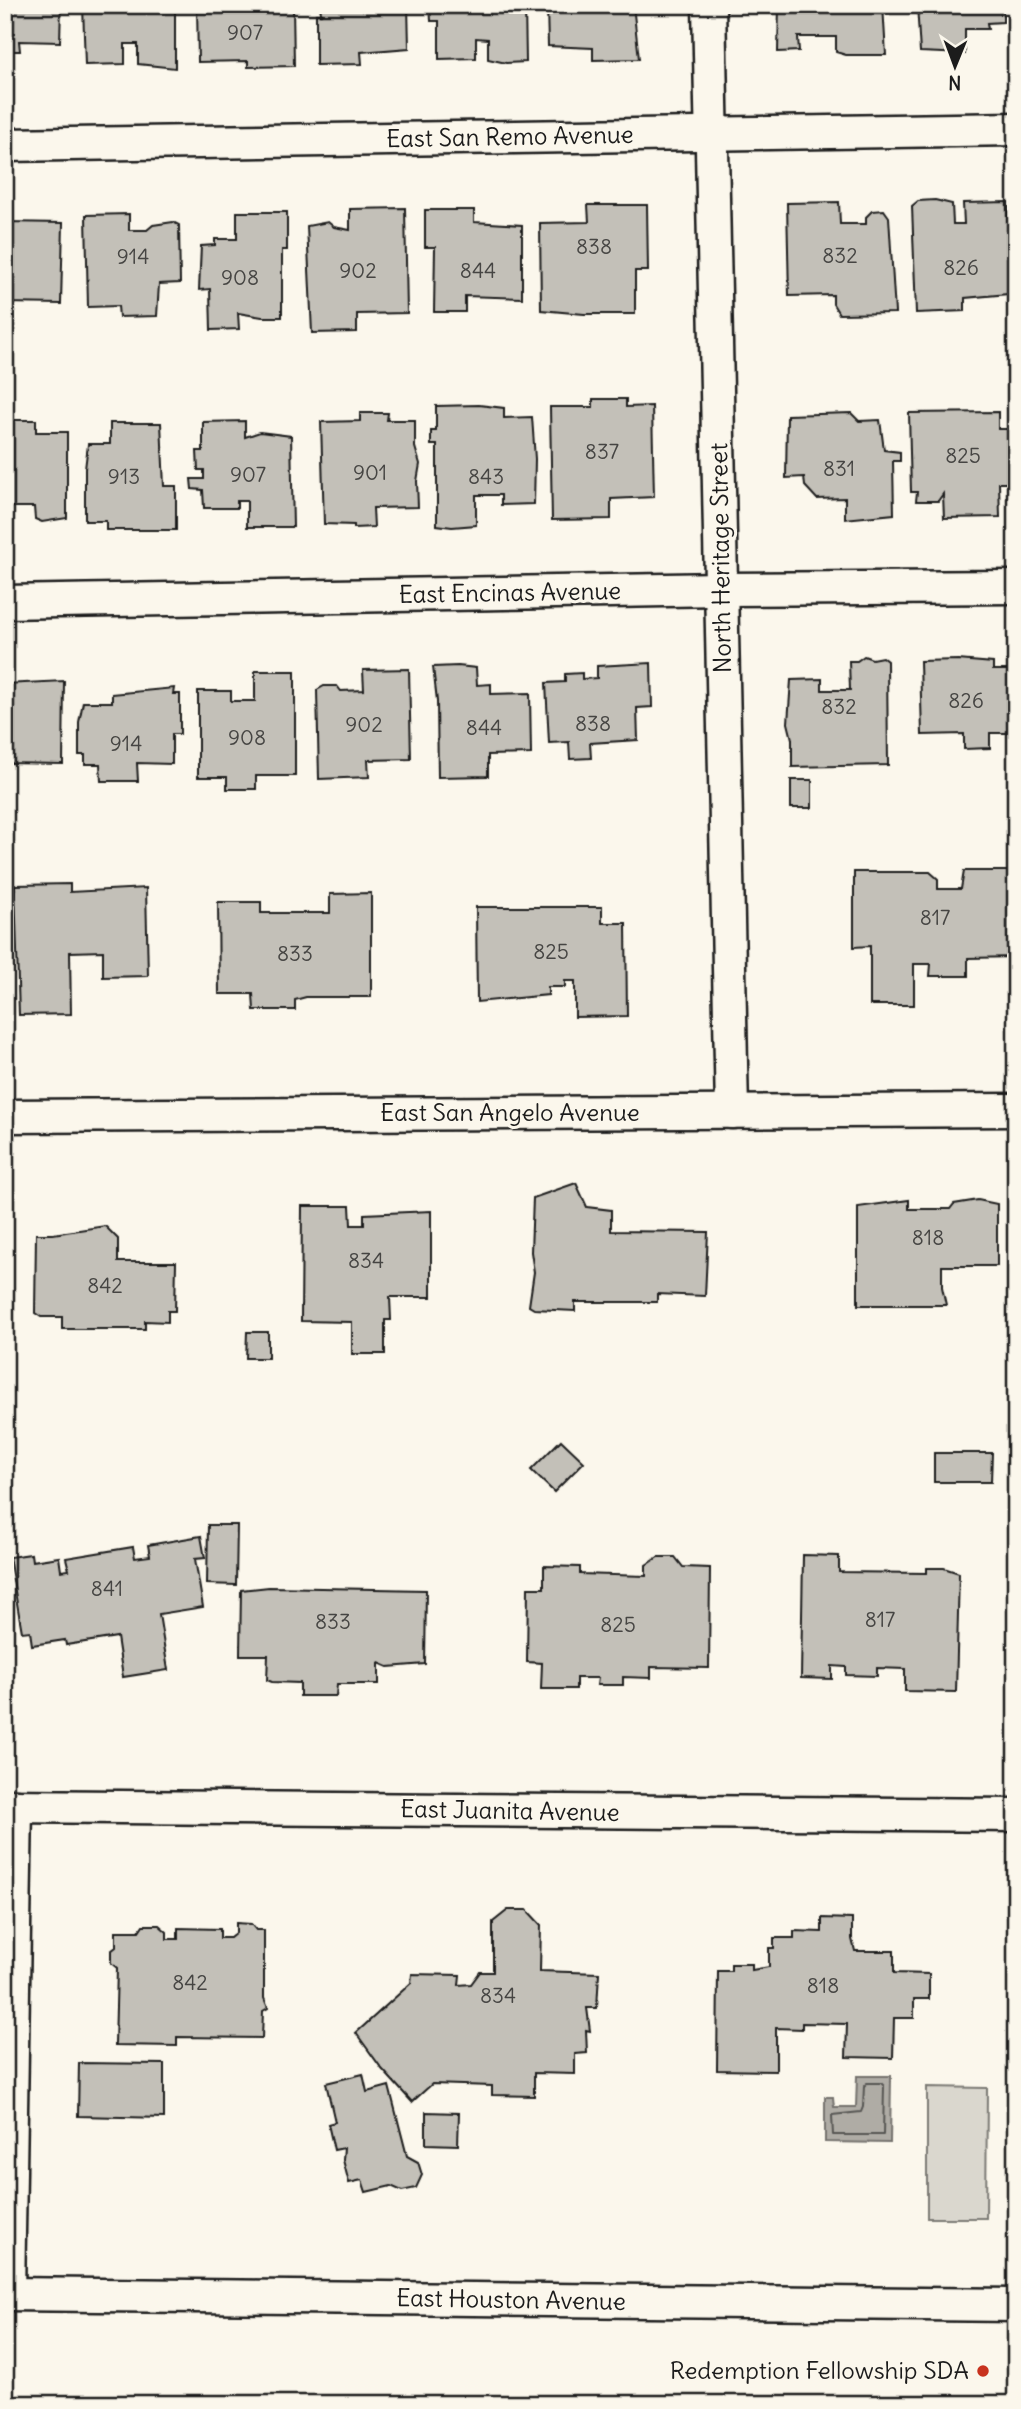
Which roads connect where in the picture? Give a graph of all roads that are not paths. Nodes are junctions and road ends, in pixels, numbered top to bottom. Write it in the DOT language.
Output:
graph roads {
  1 [pos="709,5"];
  2 [pos="1016,129"];
  3 [pos="712,134"];
  4 [pos="5,145"];
  5 [pos="1016,587"];
  6 [pos="721,589"];
  7 [pos="5,602"];
  8 [pos="1016,1111"];
  9 [pos="732,1112"];
  10 [pos="5,1116"];
  11 [pos="11,1806"];
  12 [pos="1016,1815"];
  13 [pos="6,2294"];
  14 [pos="1016,2305"];
  1 -- 3 [label="street, North Heritage Street"];
  2 -- 3 [label="street, East San Remo Avenue"];
  3 -- 4 [label="street, East San Remo Avenue"];
  3 -- 6 [label="street, North Heritage Street"];
  5 -- 6 [label="street, East Encinas Avenue"];
  6 -- 7 [label="street, East Encinas Avenue"];
  6 -- 9 [label="street, North Heritage Street"];
  8 -- 9 [label="street, East San Angelo Avenue"];
  9 -- 10 [label="street, East San Angelo Avenue"];
  11 -- 12 [label="street, East Juanita Avenue"];
  11 -- 13 [label="street"];
  13 -- 14 [label="street, East Houston Avenue"];
}
